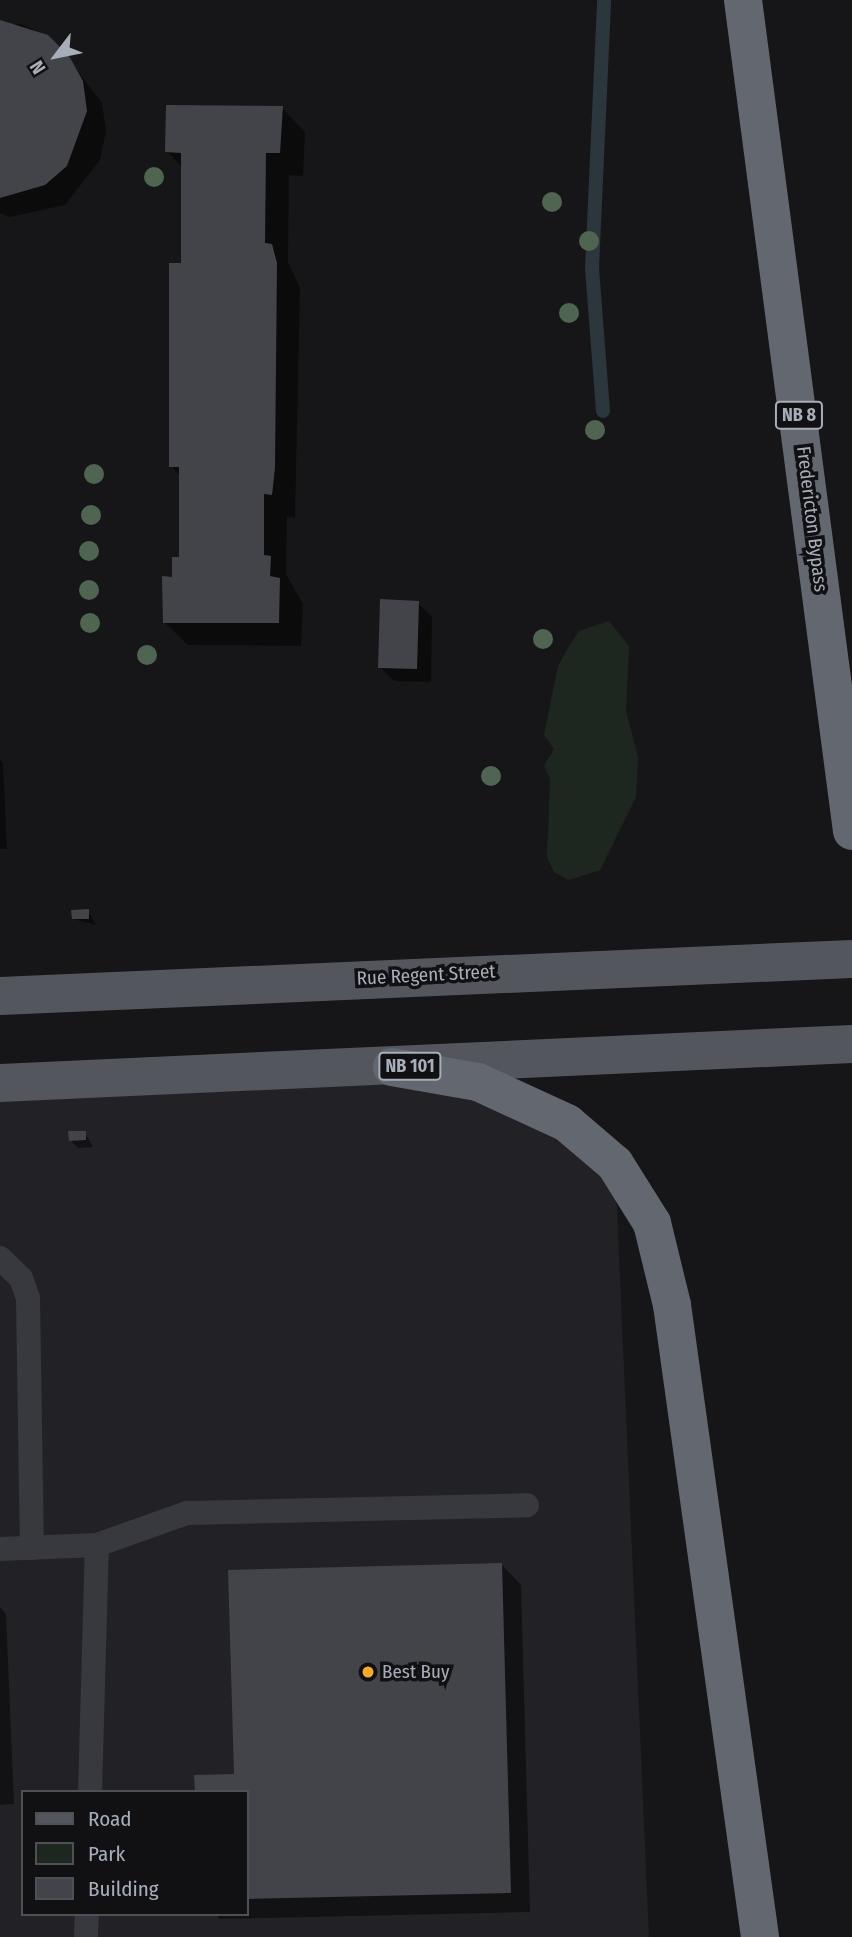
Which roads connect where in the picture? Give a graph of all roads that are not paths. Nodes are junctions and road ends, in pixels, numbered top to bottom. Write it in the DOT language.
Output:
graph roads {
  1 [pos="743,0"];
  2 [pos="852,831"];
  3 [pos="835,959"];
  4 [pos="0,996"];
  5 [pos="836,1045"];
  6 [pos="392,1067"];
  7 [pos="0,1083"];
  8 [pos="0,1258"];
  9 [pos="527,1505"];
  10 [pos="97,1545"];
  11 [pos="32,1548"];
  12 [pos="0,1549"];
  13 [pos="90,1790"];
  14 [pos="87,1916"];
  15 [pos="86,1937"];
  16 [pos="760,1937"];
  1 -- 2 [label="highway, Fredericton Bypass / NB 8"];
  3 -- 4 [label="main road, Rue Regent Street"];
  5 -- 6 [label="main road, NB 101"];
  6 -- 7 [label="main road, NB 101"];
  6 -- 16 [label="highway"];
  8 -- 11 [label="lane"];
  9 -- 10 [label="lane"];
  10 -- 11 [label="lane"];
  10 -- 13 [label="lane"];
  11 -- 12 [label="lane"];
  14 -- 15 [label="lane"];
}
